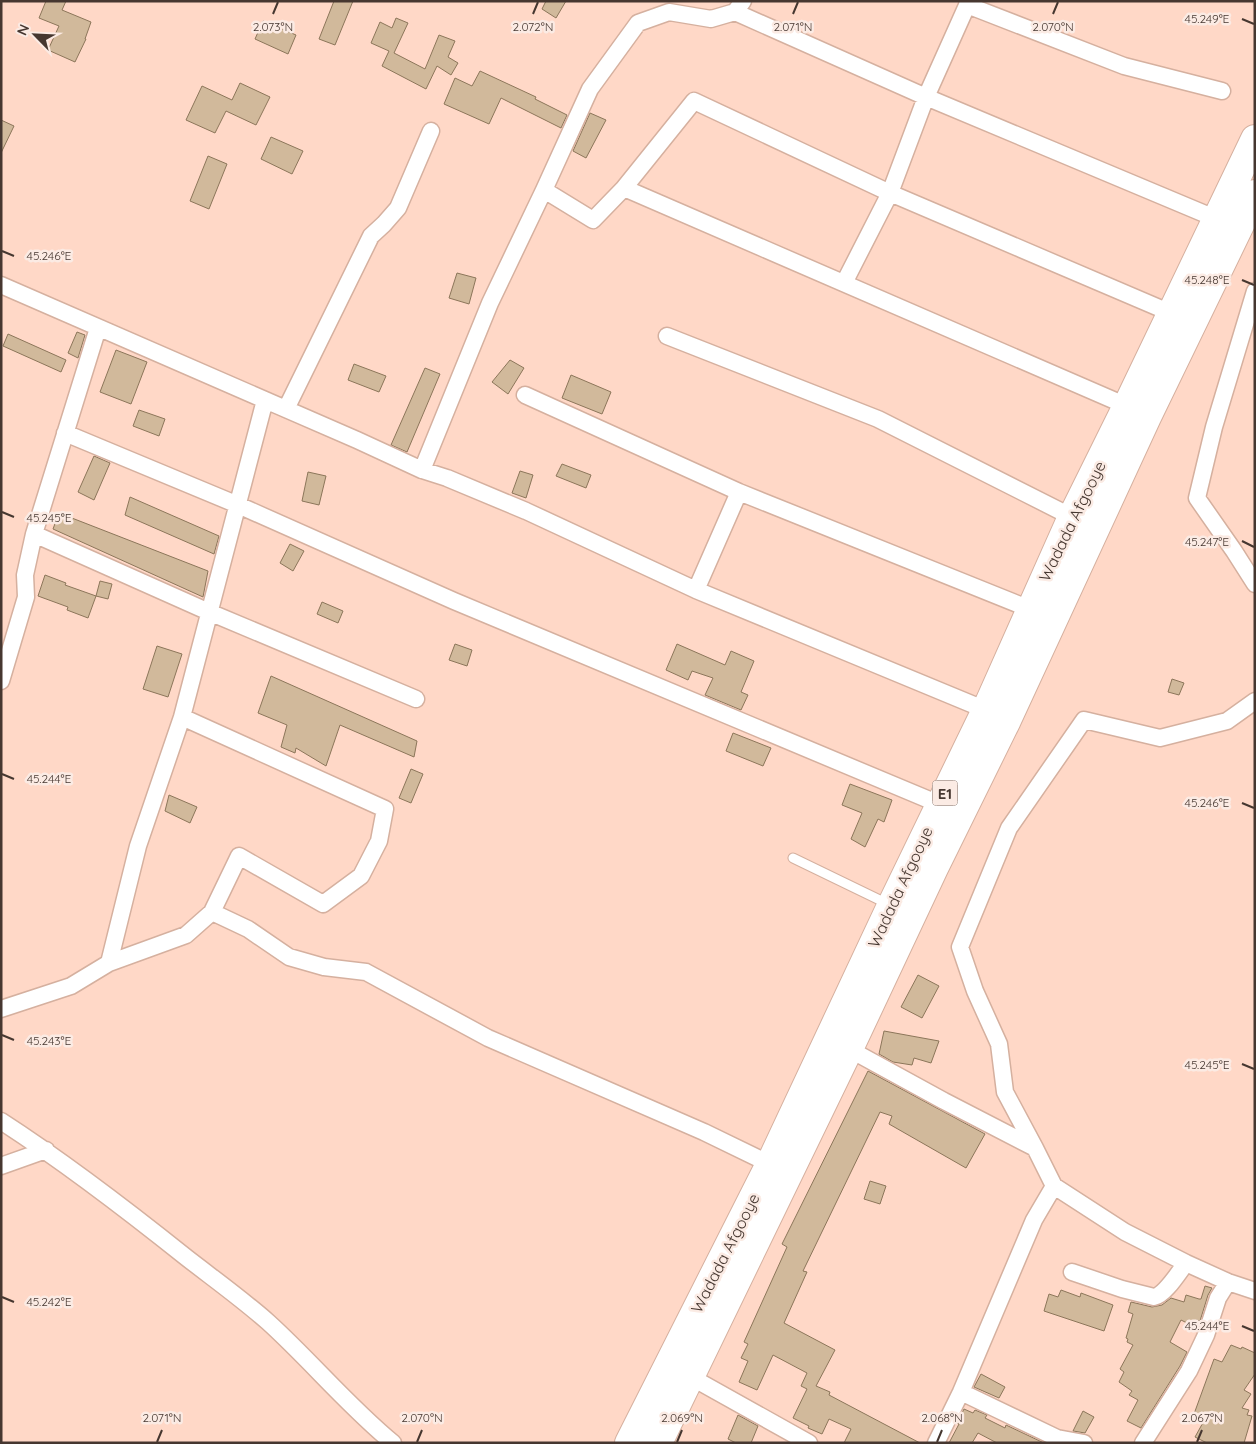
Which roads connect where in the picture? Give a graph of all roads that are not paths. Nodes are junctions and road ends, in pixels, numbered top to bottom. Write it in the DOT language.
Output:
graph roads {
  1 [pos="968,3"];
  2 [pos="739,7"];
  3 [pos="1222,91"];
  4 [pos="926,97"];
  5 [pos="431,131"];
  6 [pos="1255,139"];
  7 [pos="624,188"];
  8 [pos="544,190"];
  9 [pos="890,193"];
  10 [pos="1255,194"];
  11 [pos="1236,228"];
  12 [pos="844,283"];
  13 [pos="1,285"];
  14 [pos="1255,291"];
  15 [pos="1172,314"];
  16 [pos="98,328"];
  17 [pos="667,336"];
  18 [pos="525,395"];
  19 [pos="265,400"];
  20 [pos="1127,406"];
  21 [pos="286,409"];
  22 [pos="65,433"];
  23 [pos="422,470"];
  24 [pos="739,492"];
  25 [pos="238,505"];
  26 [pos="1072,517"];
  27 [pos="34,534"];
  28 [pos="1255,584"];
  29 [pos="696,590"];
  30 [pos="1030,609"];
  31 [pos="209,612"];
  32 [pos="1,681"];
  33 [pos="416,699"];
  34 [pos="1255,701"];
  35 [pos="986,710"];
  36 [pos="182,717"];
  37 [pos="939,804"];
  38 [pos="793,858"];
  39 [pos="891,906"];
  40 [pos="212,912"];
  41 [pos="110,963"];
  42 [pos="1,1009"];
  43 [pos="849,1049"];
  44 [pos="1,1121"];
  45 [pos="1035,1148"];
  46 [pos="46,1150"];
  47 [pos="770,1164"];
  48 [pos="1,1166"];
  49 [pos="1054,1186"];
  50 [pos="1186,1263"];
  51 [pos="1072,1272"];
  52 [pos="1228,1282"];
  53 [pos="1255,1291"];
  54 [pos="689,1376"];
  55 [pos="961,1392"];
  56 [pos="393,1443"];
  57 [pos="629,1443"];
  58 [pos="658,1443"];
  59 [pos="809,1443"];
  60 [pos="936,1443"];
  61 [pos="1084,1443"];
  62 [pos="1143,1443"];
  1 -- 3 [label="street"];
  1 -- 4 [label="street"];
  2 -- 4 [label="street"];
  2 -- 8 [label="street"];
  4 -- 9 [label="street"];
  4 -- 11 [label="street"];
  5 -- 21 [label="street"];
  6 -- 11 [label="highway, Wadada Afgooye / E1"];
  7 -- 8 [label="street"];
  7 -- 9 [label="street"];
  7 -- 12 [label="street"];
  8 -- 23 [label="street"];
  9 -- 12 [label="street"];
  9 -- 15 [label="street"];
  10 -- 11 [label="highway, Wadada Afgooye / E1"];
  11 -- 15 [label="highway, Wadada Afgooye / E1"];
  11 -- 43 [label="highway, Wadada Afgooye / E1"];
  12 -- 20 [label="street"];
  13 -- 16 [label="street"];
  14 -- 28 [label="street"];
  15 -- 20 [label="highway, Wadada Afgooye / E1"];
  16 -- 19 [label="street"];
  16 -- 22 [label="street"];
  17 -- 26 [label="street"];
  18 -- 24 [label="street"];
  19 -- 21 [label="street"];
  19 -- 25 [label="street"];
  20 -- 26 [label="highway, Wadada Afgooye / E1"];
  21 -- 23 [label="street"];
  22 -- 25 [label="street"];
  22 -- 27 [label="street"];
  23 -- 29 [label="street"];
  24 -- 29 [label="street"];
  24 -- 30 [label="street"];
  25 -- 31 [label="street"];
  25 -- 37 [label="street"];
  26 -- 30 [label="highway, Wadada Afgooye / E1"];
  27 -- 31 [label="street"];
  27 -- 32 [label="street"];
  29 -- 35 [label="street"];
  30 -- 35 [label="highway, Wadada Afgooye / E1"];
  31 -- 33 [label="street"];
  31 -- 36 [label="street"];
  34 -- 45 [label="street"];
  35 -- 37 [label="highway, Wadada Afgooye / E1"];
  36 -- 40 [label="street"];
  36 -- 41 [label="street"];
  37 -- 39 [label="highway, Wadada Afgooye / E1"];
  38 -- 39 [label="lane"];
  39 -- 47 [label="highway, Wadada Afgooye / E1"];
  40 -- 41 [label="street"];
  40 -- 47 [label="street"];
  41 -- 42 [label="street"];
  43 -- 45 [label="street"];
  43 -- 54 [label="highway, Wadada Afgooye / E1"];
  44 -- 46 [label="street"];
  45 -- 49 [label="street"];
  46 -- 48 [label="street"];
  46 -- 56 [label="street"];
  47 -- 57 [label="highway, Wadada Afgooye / E1"];
  49 -- 50 [label="street"];
  49 -- 55 [label="street"];
  50 -- 51 [label="street"];
  50 -- 52 [label="street"];
  52 -- 53 [label="street"];
  52 -- 62 [label="street"];
  54 -- 58 [label="highway, Wadada Afgooye / E1"];
  54 -- 59 [label="street"];
  55 -- 60 [label="street"];
  55 -- 61 [label="street"];
}
